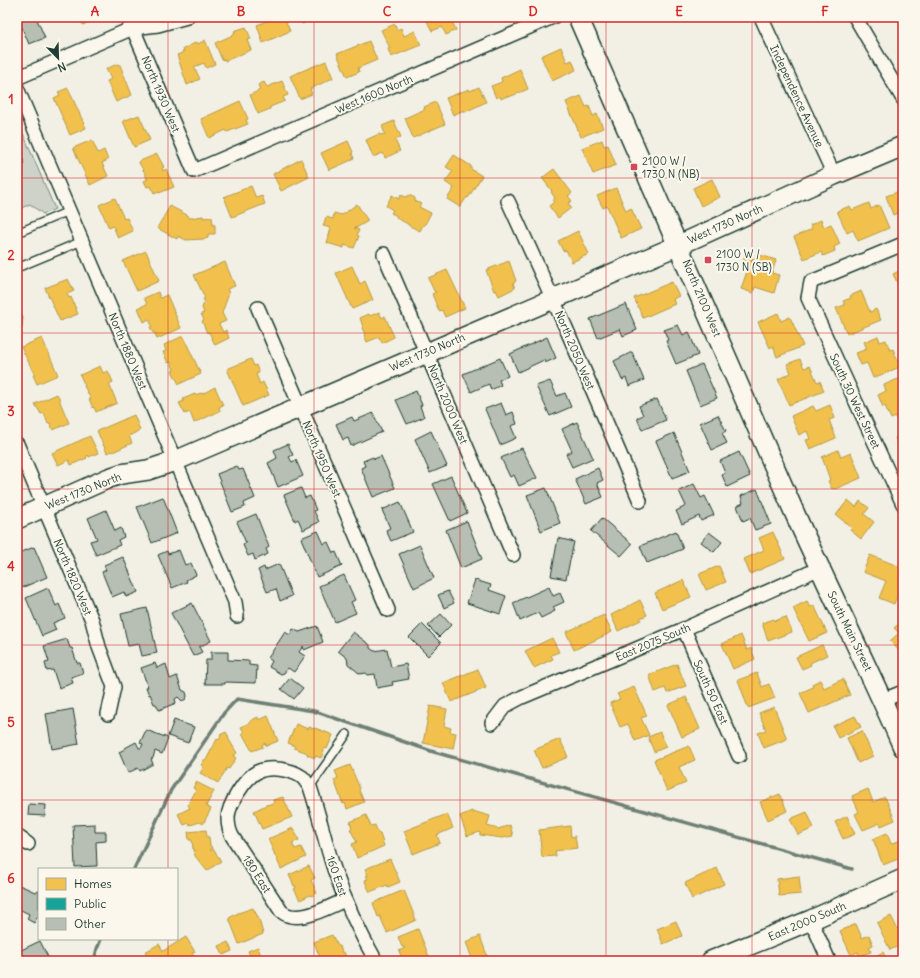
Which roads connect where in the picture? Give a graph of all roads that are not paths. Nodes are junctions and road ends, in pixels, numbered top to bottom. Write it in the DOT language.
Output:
graph roads {
  1 [pos="187,17"];
  2 [pos="553,17"];
  3 [pos="578,17"];
  4 [pos="761,17"];
  5 [pos="855,17"];
  6 [pos="130,22"];
  7 [pos="17,78"];
  8 [pos="17,88"];
  9 [pos="903,99"];
  10 [pos="903,146"];
  11 [pos="194,171"];
  12 [pos="834,175"];
  13 [pos="508,201"];
  14 [pos="69,210"];
  15 [pos="17,233"];
  16 [pos="82,241"];
  17 [pos="903,244"];
  18 [pos="679,245"];
  19 [pos="384,254"];
  20 [pos="17,268"];
  21 [pos="553,299"];
  22 [pos="258,308"];
  23 [pos="426,353"];
  24 [pos="300,407"];
  25 [pos="17,444"];
  26 [pos="175,461"];
  27 [pos="640,501"];
  28 [pos="903,504"];
  29 [pos="44,507"];
  30 [pos="796,515"];
  31 [pos="17,519"];
  32 [pos="513,555"];
  33 [pos="820,568"];
  34 [pos="388,610"];
  35 [pos="237,616"];
  36 [pos="684,629"];
  37 [pos="903,692"];
  38 [pos="883,700"];
  39 [pos="108,714"];
  40 [pos="492,723"];
  41 [pos="347,734"];
  42 [pos="903,747"];
  43 [pos="739,756"];
  44 [pos="310,787"];
  45 [pos="17,836"];
  46 [pos="28,844"];
  47 [pos="903,879"];
  48 [pos="345,900"];
  49 [pos="811,920"];
  50 [pos="376,961"];
  51 [pos="711,961"];
  52 [pos="829,961"];
  1 -- 6 [label="street"];
  2 -- 11 [label="street, West 1600 North"];
  3 -- 18 [label="street, North 2100 West"];
  4 -- 12 [label="street, Independence Avenue"];
  5 -- 9 [label="street"];
  6 -- 7 [label="street"];
  6 -- 11 [label="street, North 1930 West"];
  8 -- 14 [label="street, North 1880 West"];
  10 -- 12 [label="street, West 1730 North"];
  12 -- 18 [label="street, West 1730 North"];
  13 -- 21 [label="street, North 2050 West"];
  14 -- 15 [label="lane"];
  14 -- 16 [label="street, North 1880 West"];
  16 -- 20 [label="lane"];
  16 -- 26 [label="street, North 1880 West"];
  17 -- 28 [label="street, South 30 West Street"];
  18 -- 21 [label="street, West 1730 North"];
  18 -- 30 [label="street, North 2100 West"];
  19 -- 23 [label="street, North 2000 West"];
  21 -- 23 [label="street, West 1730 North"];
  21 -- 27 [label="street, North 2050 West"];
  22 -- 24 [label="street, North 1950 West"];
  23 -- 24 [label="street, West 1730 North"];
  23 -- 32 [label="street, North 2000 West"];
  24 -- 26 [label="street, West 1730 North"];
  24 -- 34 [label="street, North 1950 West"];
  25 -- 29 [label="street, North 1820 West"];
  26 -- 29 [label="street, West 1730 North"];
  26 -- 35 [label="street, North 1880 West"];
  29 -- 31 [label="street, West 1730 North"];
  29 -- 39 [label="street, North 1820 West"];
  30 -- 33 [label="street, South Main Street"];
  33 -- 36 [label="street, East 2075 South"];
  33 -- 38 [label="street, South Main Street"];
  36 -- 40 [label="street, East 2075 South"];
  36 -- 43 [label="street, South 50 East"];
  37 -- 38 [label="street"];
  38 -- 42 [label="street, South Main Street"];
  41 -- 44 [label="lane"];
  44 -- 48 [label="street, 160 East"];
  44 -- 48 [label="street, 180 East"];
  45 -- 46 [label="street"];
  47 -- 49 [label="street, East 2000 South"];
  48 -- 50 [label="street, 160 East"];
  49 -- 51 [label="street, East 2000 South"];
  49 -- 52 [label="street"];
}
